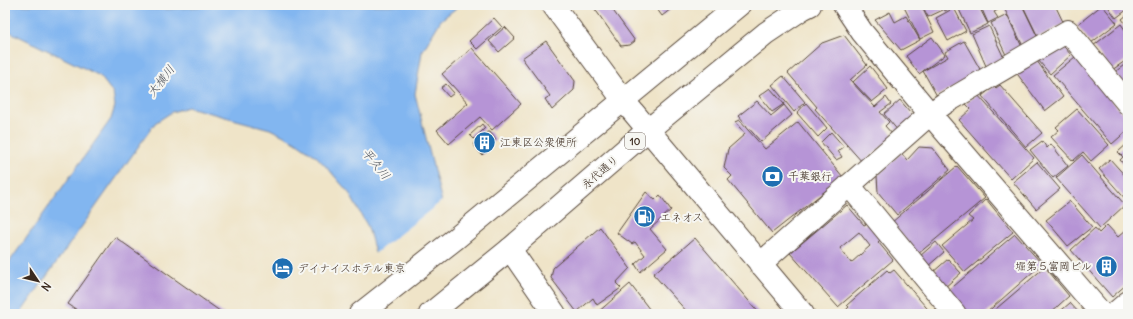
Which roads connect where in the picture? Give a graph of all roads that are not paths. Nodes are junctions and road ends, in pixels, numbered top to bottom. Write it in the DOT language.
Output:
graph roads {
  1 [pos="554,5"];
  2 [pos="739,5"];
  3 [pos="810,5"];
  4 [pos="844,5"];
  5 [pos="623,100"];
  6 [pos="1127,101"];
  7 [pos="930,114"];
  8 [pos="648,130"];
  9 [pos="849,185"];
  10 [pos="510,249"];
  11 [pos="760,264"];
  12 [pos="1128,302"];
  13 [pos="548,312"];
  14 [pos="360,314"];
  15 [pos="430,314"];
  16 [pos="803,314"];
  17 [pos="955,314"];
  18 [pos="1102,314"];
  19 [pos="1114,314"];
  1 -- 5 [label="street"];
  2 -- 5 [label="street"];
  3 -- 8 [label="street, 永代通り / 10"];
  4 -- 7 [label="street"];
  5 -- 8 [label="street"];
  5 -- 14 [label="street"];
  6 -- 7 [label="street"];
  7 -- 9 [label="street"];
  7 -- 18 [label="street"];
  8 -- 10 [label="street, 永代通り / 10"];
  8 -- 11 [label="street"];
  9 -- 11 [label="street"];
  9 -- 17 [label="street"];
  10 -- 13 [label="street"];
  10 -- 15 [label="street, 永代通り / 10"];
  11 -- 16 [label="street"];
  12 -- 19 [label="street"];
}
